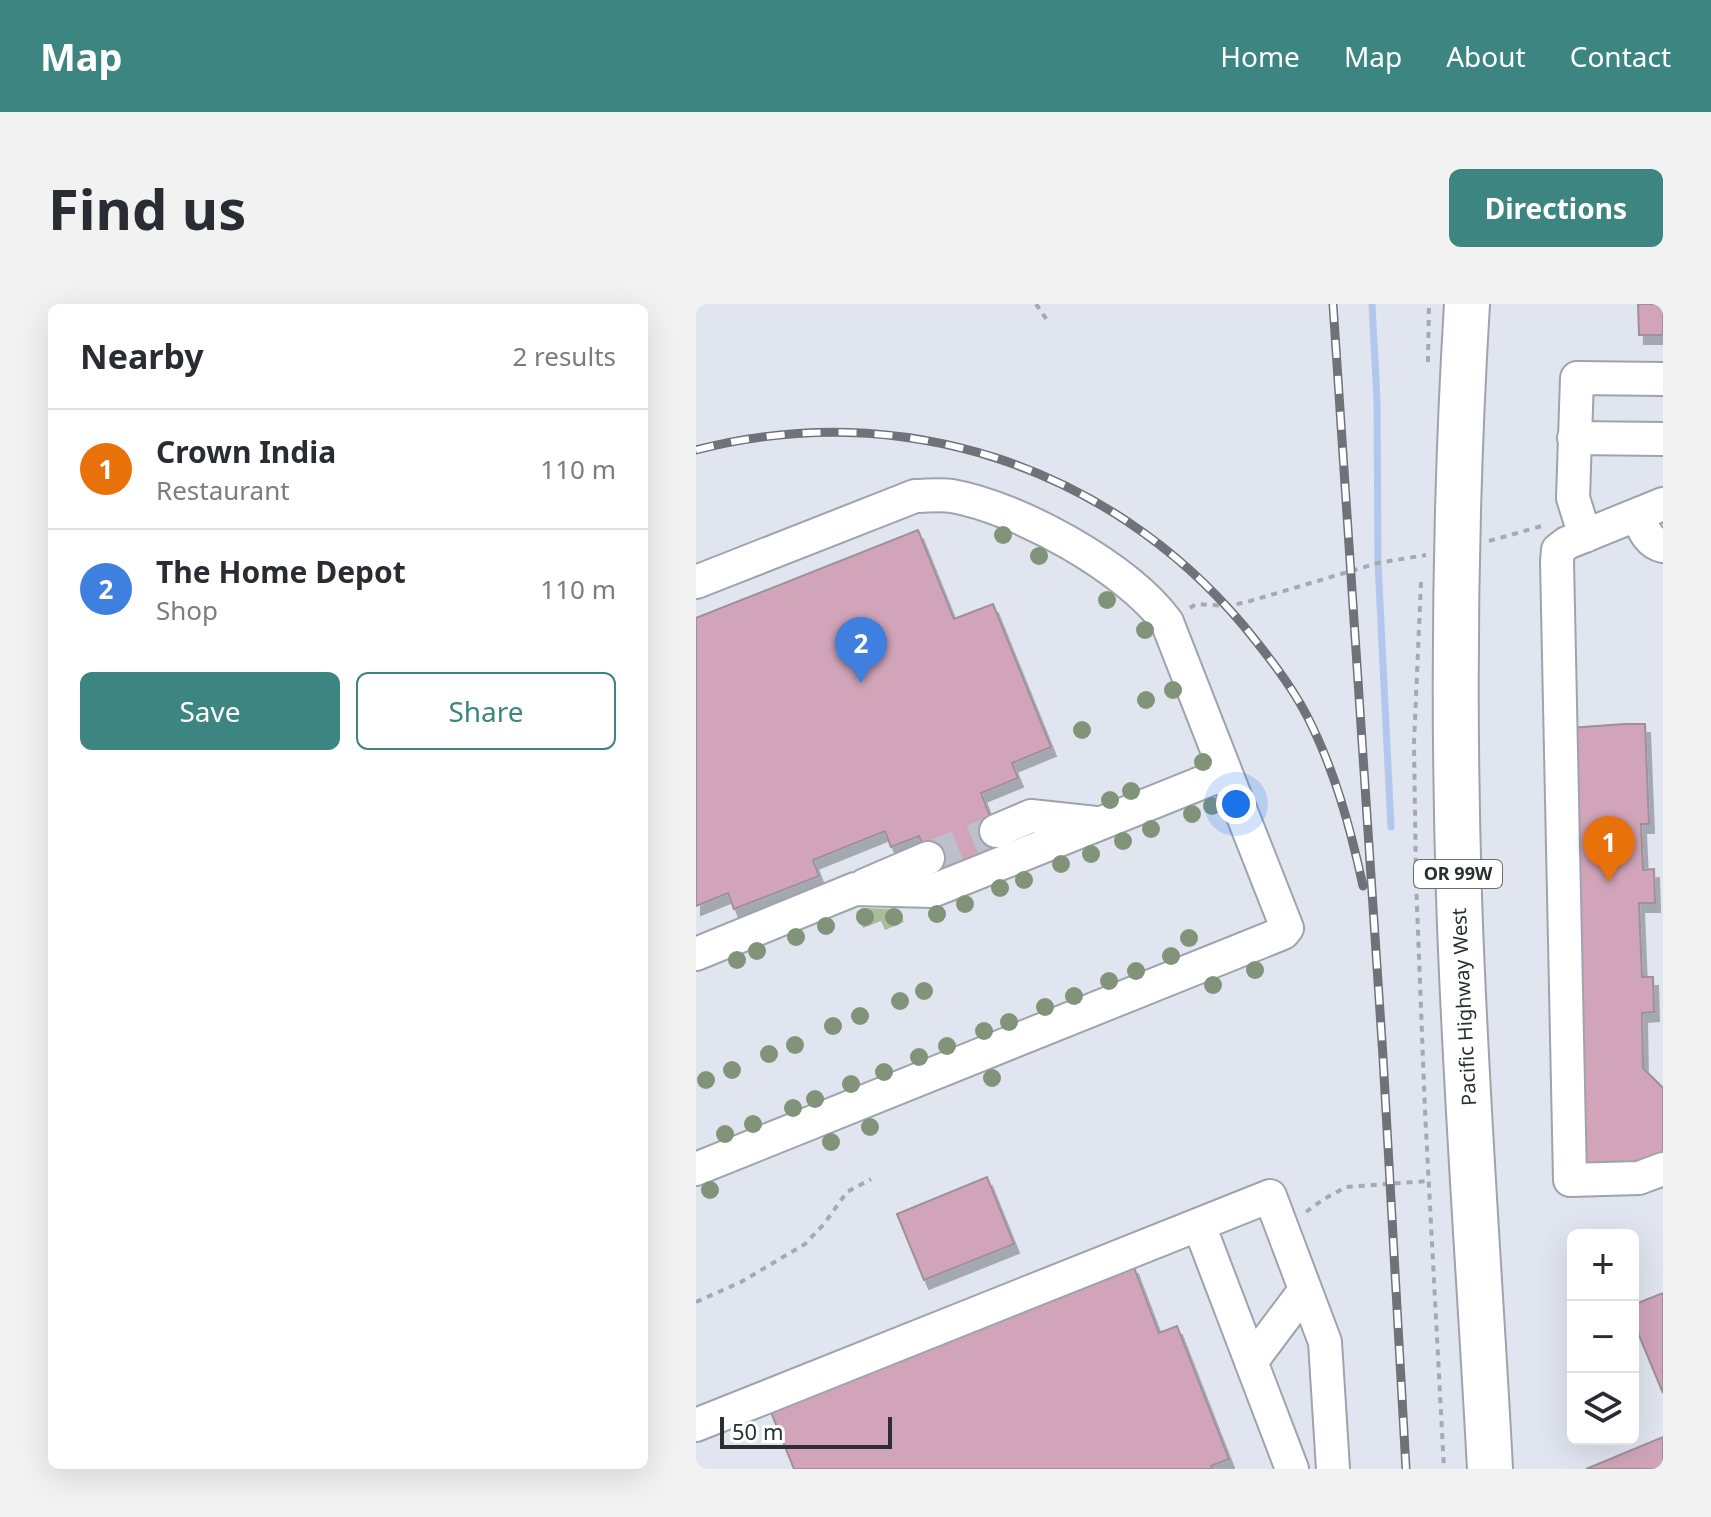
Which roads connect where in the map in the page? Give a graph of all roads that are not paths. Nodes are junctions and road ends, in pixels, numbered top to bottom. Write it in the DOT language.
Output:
graph roads {
  1 [pos="1467,304"];
  2 [pos="1663,379"];
  3 [pos="1574,438"];
  4 [pos="1663,439"];
  5 [pos="1650,510"];
  6 [pos="1576,539"];
  7 [pos="1663,546"];
  8 [pos="696,582"];
  9 [pos="1226,773"];
  10 [pos="1100,824"];
  11 [pos="996,831"];
  12 [pos="928,858"];
  13 [pos="855,889"];
  14 [pos="696,954"];
  15 [pos="696,1169"];
  16 [pos="1663,1169"];
  17 [pos="1199,1225"];
  18 [pos="1305,1290"];
  19 [pos="1251,1362"];
  20 [pos="696,1425"];
  21 [pos="1292,1469"];
  22 [pos="1333,1469"];
  23 [pos="1490,1469"];
  1 -- 23 [label="highway, Pacific Highway West / OR 99W"];
  2 -- 3 [label="lane"];
  3 -- 4 [label="lane"];
  3 -- 6 [label="lane"];
  5 -- 6 [label="lane"];
  5 -- 7 [label="lane"];
  6 -- 16 [label="lane"];
  8 -- 9 [label="lane"];
  9 -- 10 [label="lane"];
  9 -- 15 [label="lane"];
  10 -- 11 [label="lane"];
  10 -- 13 [label="lane"];
  12 -- 13 [label="lane"];
  13 -- 14 [label="lane"];
  17 -- 18 [label="lane"];
  17 -- 19 [label="lane"];
  17 -- 20 [label="lane"];
  18 -- 19 [label="lane"];
  18 -- 22 [label="lane"];
  19 -- 21 [label="lane"];
}
